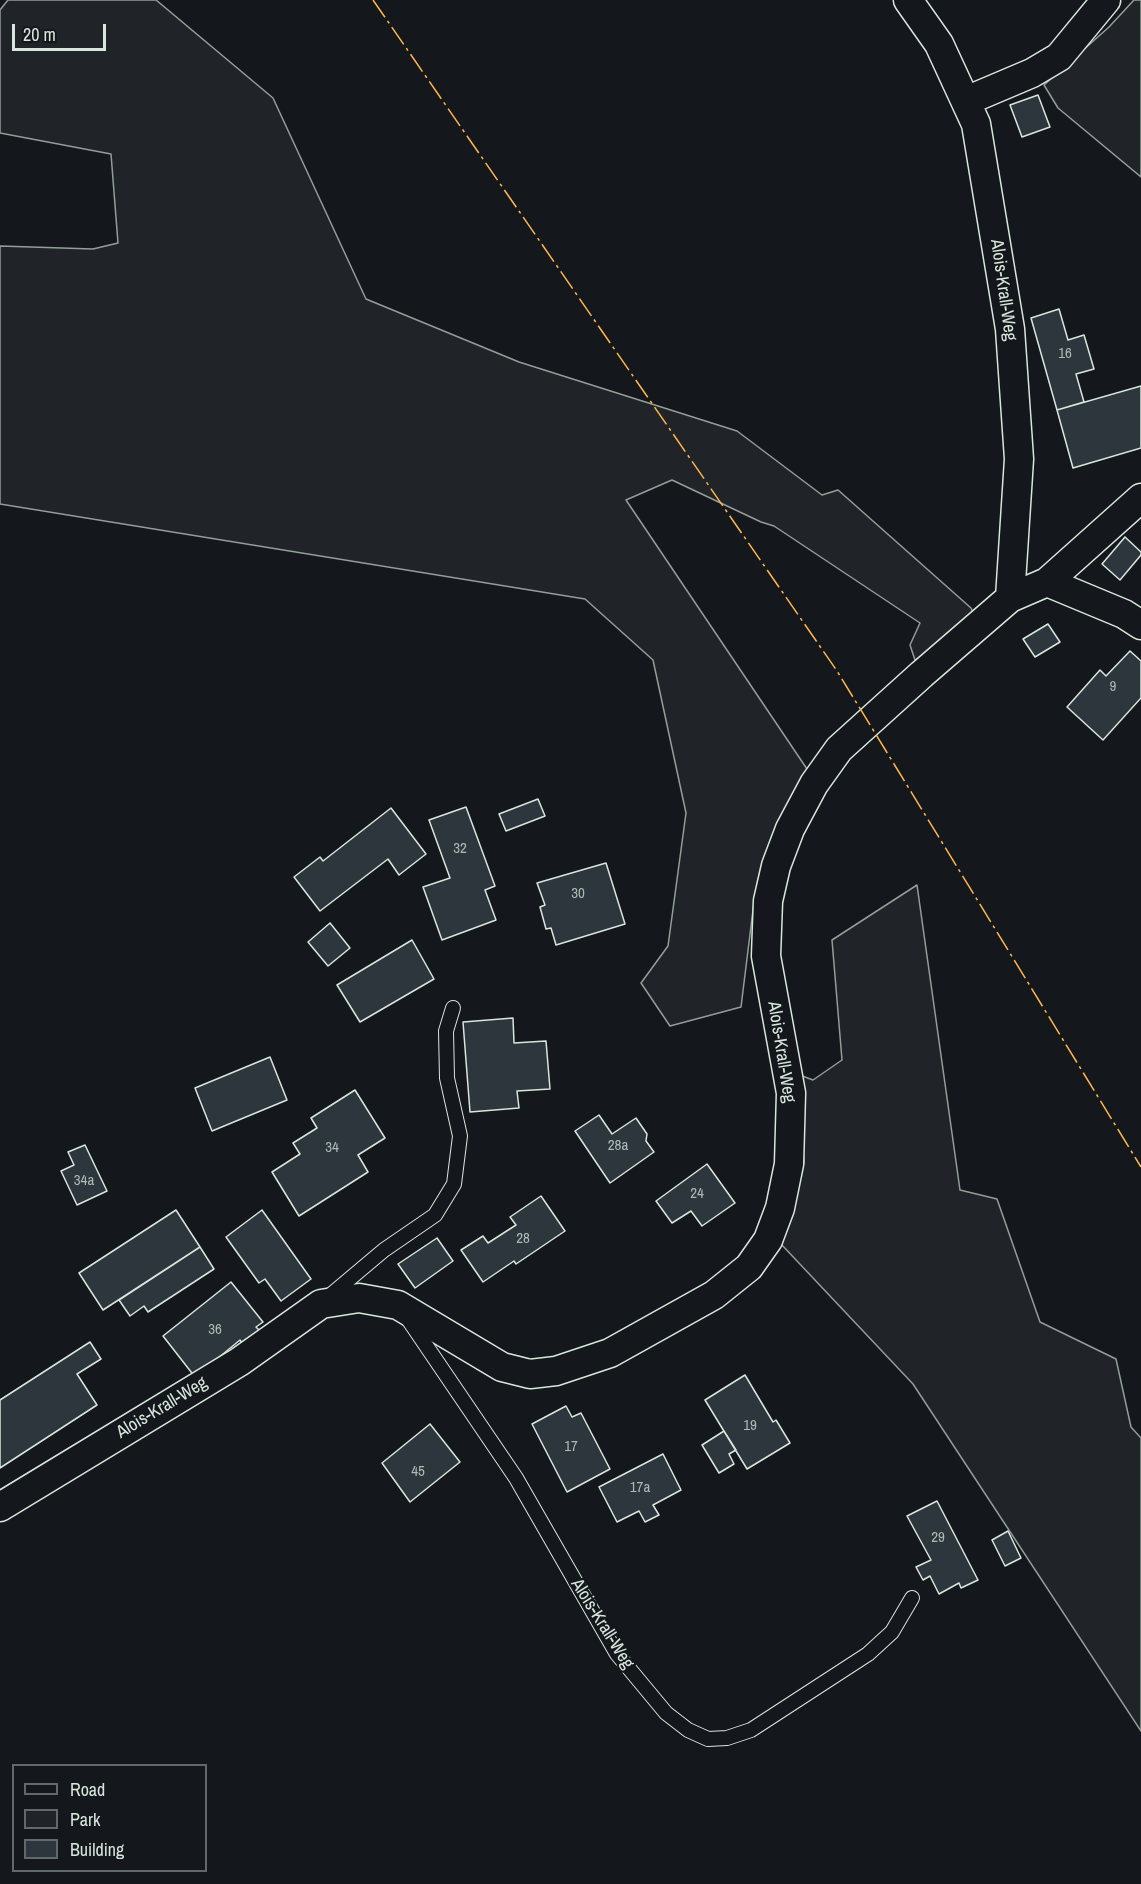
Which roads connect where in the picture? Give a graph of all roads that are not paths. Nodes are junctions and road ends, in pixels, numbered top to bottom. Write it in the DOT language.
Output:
graph roads {
  1 [pos="908,0"];
  2 [pos="1106,0"];
  3 [pos="966,101"];
  4 [pos="1141,498"];
  5 [pos="1047,582"];
  6 [pos="1010,598"];
  7 [pos="1141,625"];
  8 [pos="453,1008"];
  9 [pos="321,1304"];
  10 [pos="398,1305"];
  11 [pos="0,1507"];
  12 [pos="912,1598"];
  1 -- 3 [label="street, Alois-Krall-Weg"];
  2 -- 3 [label="street"];
  3 -- 6 [label="street, Alois-Krall-Weg"];
  4 -- 5 [label="street, Alois-Krall-Weg"];
  5 -- 6 [label="street, Alois-Krall-Weg"];
  5 -- 7 [label="street"];
  6 -- 10 [label="street, Alois-Krall-Weg"];
  8 -- 9 [label="lane, Alois-Krall-Weg"];
  9 -- 10 [label="street, Alois-Krall-Weg"];
  9 -- 11 [label="street, Alois-Krall-Weg"];
  10 -- 12 [label="lane, Alois-Krall-Weg"];
}
